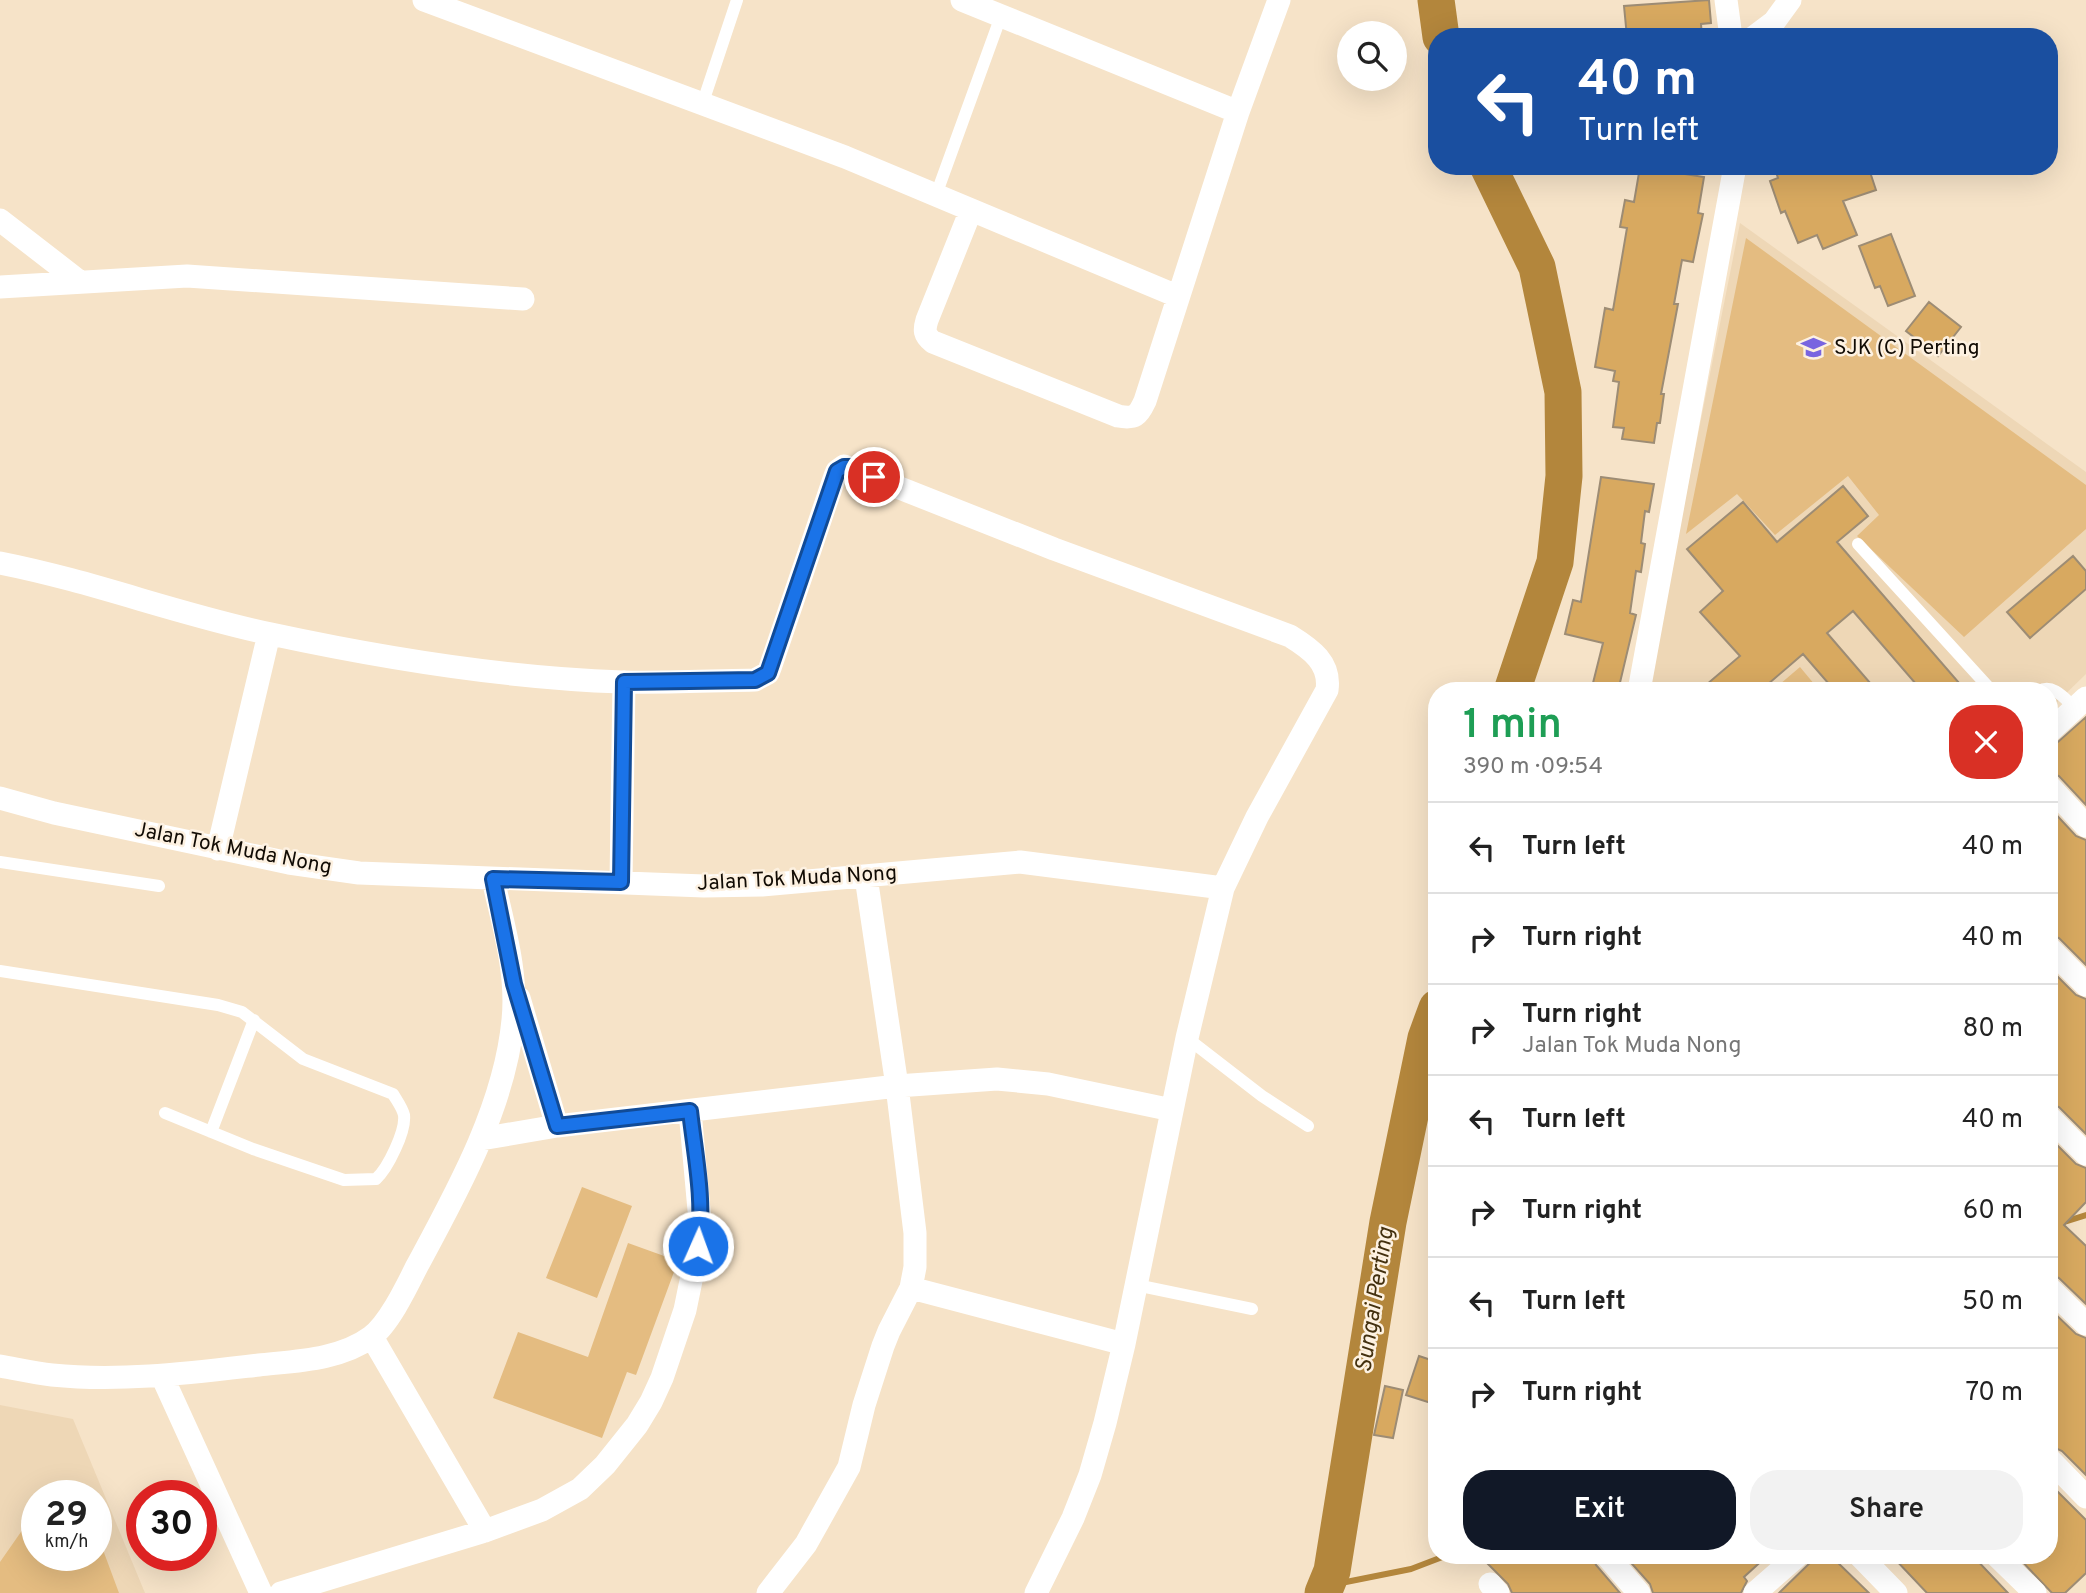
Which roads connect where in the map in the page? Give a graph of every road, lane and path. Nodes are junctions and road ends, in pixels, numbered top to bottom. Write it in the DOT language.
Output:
graph roads {
  1 [pos="737,0"];
  2 [pos="962,0"];
  3 [pos="1279,0"];
  4 [pos="1726,0"];
  5 [pos="1790,0"];
  6 [pos="438,2"];
  7 [pos="1001,16"];
  8 [pos="1730,28"];
  9 [pos="1766,28"];
  10 [pos="703,102"];
  11 [pos="1238,112"];
  12 [pos="1733,175"];
  13 [pos="936,195"];
  14 [pos="971,210"];
  15 [pos="0,220"];
  16 [pos="80,282"];
  17 [pos="0,287"];
  18 [pos="1177,296"];
  19 [pos="523,299"];
  20 [pos="1858,544"];
  21 [pos="0,563"];
  22 [pos="269,634"];
  23 [pos="624,682"];
  24 [pos="1641,682"];
  25 [pos="1985,682"];
  26 [pos="2058,692"];
  27 [pos="2081,703"];
  28 [pos="2058,724"];
  29 [pos="2058,796"];
  30 [pos="0,798"];
  31 [pos="2086,826"];
  32 [pos="218,849"];
  33 [pos="0,862"];
  34 [pos="866,877"];
  35 [pos="493,879"];
  36 [pos="621,882"];
  37 [pos="159,886"];
  38 [pos="1223,888"];
  39 [pos="2058,957"];
  40 [pos="0,971"];
  41 [pos="514,984"];
  42 [pos="2086,985"];
  43 [pos="254,1020"];
  44 [pos="1187,1038"];
  45 [pos="897,1086"];
  46 [pos="1172,1110"];
  47 [pos="690,1111"];
  48 [pos="165,1113"];
  49 [pos="557,1126"];
  50 [pos="1308,1126"];
  51 [pos="2058,1126"];
  52 [pos="211,1132"];
  53 [pos="481,1139"];
  54 [pos="2086,1154"];
  55 [pos="1136,1285"];
  56 [pos="911,1288"];
  57 [pos="2058,1301"];
  58 [pos="1252,1309"];
  59 [pos="2086,1324"];
  60 [pos="372,1336"];
  61 [pos="1124,1345"];
  62 [pos="0,1366"];
  63 [pos="162,1376"];
  64 [pos="2058,1468"];
  65 [pos="2086,1497"];
  66 [pos="485,1531"];
  67 [pos="1614,1564"];
  68 [pos="1788,1564"];
  69 [pos="1868,1564"];
  70 [pos="2005,1564"];
  71 [pos="261,1593"];
  72 [pos="281,1593"];
  73 [pos="768,1593"];
  74 [pos="1036,1593"];
  75 [pos="1639,1593"];
  76 [pos="1755,1593"];
  77 [pos="1896,1593"];
  78 [pos="2035,1593"];
  1 -- 10 [label="lane"];
  2 -- 7 [label="street"];
  3 -- 11 [label="street"];
  4 -- 8 [label="street"];
  5 -- 9 [label="street"];
  6 -- 10 [label="street"];
  7 -- 11 [label="street"];
  7 -- 13 [label="lane"];
  10 -- 13 [label="street"];
  11 -- 18 [label="street"];
  12 -- 24 [label="street"];
  13 -- 14 [label="street"];
  14 -- 18 [label="street"];
  14 -- 18 [label="street"];
  15 -- 16 [label="street"];
  16 -- 17 [label="street"];
  16 -- 19 [label="street"];
  20 -- 25 [label="lane"];
  21 -- 22 [label="street"];
  22 -- 23 [label="street"];
  22 -- 32 [label="street"];
  23 -- 36 [label="street"];
  23 -- 38 [label="street"];
  26 -- 27 [label="lane"];
  27 -- 28 [label="street"];
  29 -- 31 [label="street"];
  30 -- 32 [label="street, Jalan Tok Muda Nong"];
  32 -- 35 [label="street, Jalan Tok Muda Nong"];
  33 -- 37 [label="lane"];
  34 -- 36 [label="street, Jalan Tok Muda Nong"];
  34 -- 38 [label="street, Jalan Tok Muda Nong"];
  34 -- 45 [label="street"];
  35 -- 36 [label="street, Jalan Tok Muda Nong"];
  35 -- 41 [label="street"];
  38 -- 44 [label="street"];
  39 -- 42 [label="street"];
  40 -- 43 [label="lane"];
  41 -- 49 [label="street"];
  41 -- 53 [label="street"];
  43 -- 52 [label="lane"];
  43 -- 52 [label="lane"];
  44 -- 46 [label="street"];
  44 -- 50 [label="lane"];
  45 -- 46 [label="street"];
  45 -- 47 [label="street"];
  45 -- 56 [label="street"];
  46 -- 55 [label="street"];
  47 -- 49 [label="street"];
  47 -- 66 [label="street"];
  48 -- 52 [label="lane"];
  49 -- 53 [label="street"];
  51 -- 54 [label="street"];
  53 -- 60 [label="street"];
  55 -- 58 [label="lane"];
  55 -- 61 [label="street"];
  56 -- 61 [label="street"];
  56 -- 73 [label="street"];
  57 -- 59 [label="street"];
  60 -- 63 [label="street"];
  60 -- 66 [label="street"];
  61 -- 74 [label="street"];
  62 -- 63 [label="street"];
  63 -- 71 [label="street"];
  64 -- 65 [label="street"];
  66 -- 72 [label="street"];
  67 -- 75 [label="street"];
  68 -- 76 [label="street"];
  69 -- 77 [label="street"];
  70 -- 78 [label="street"];
}
